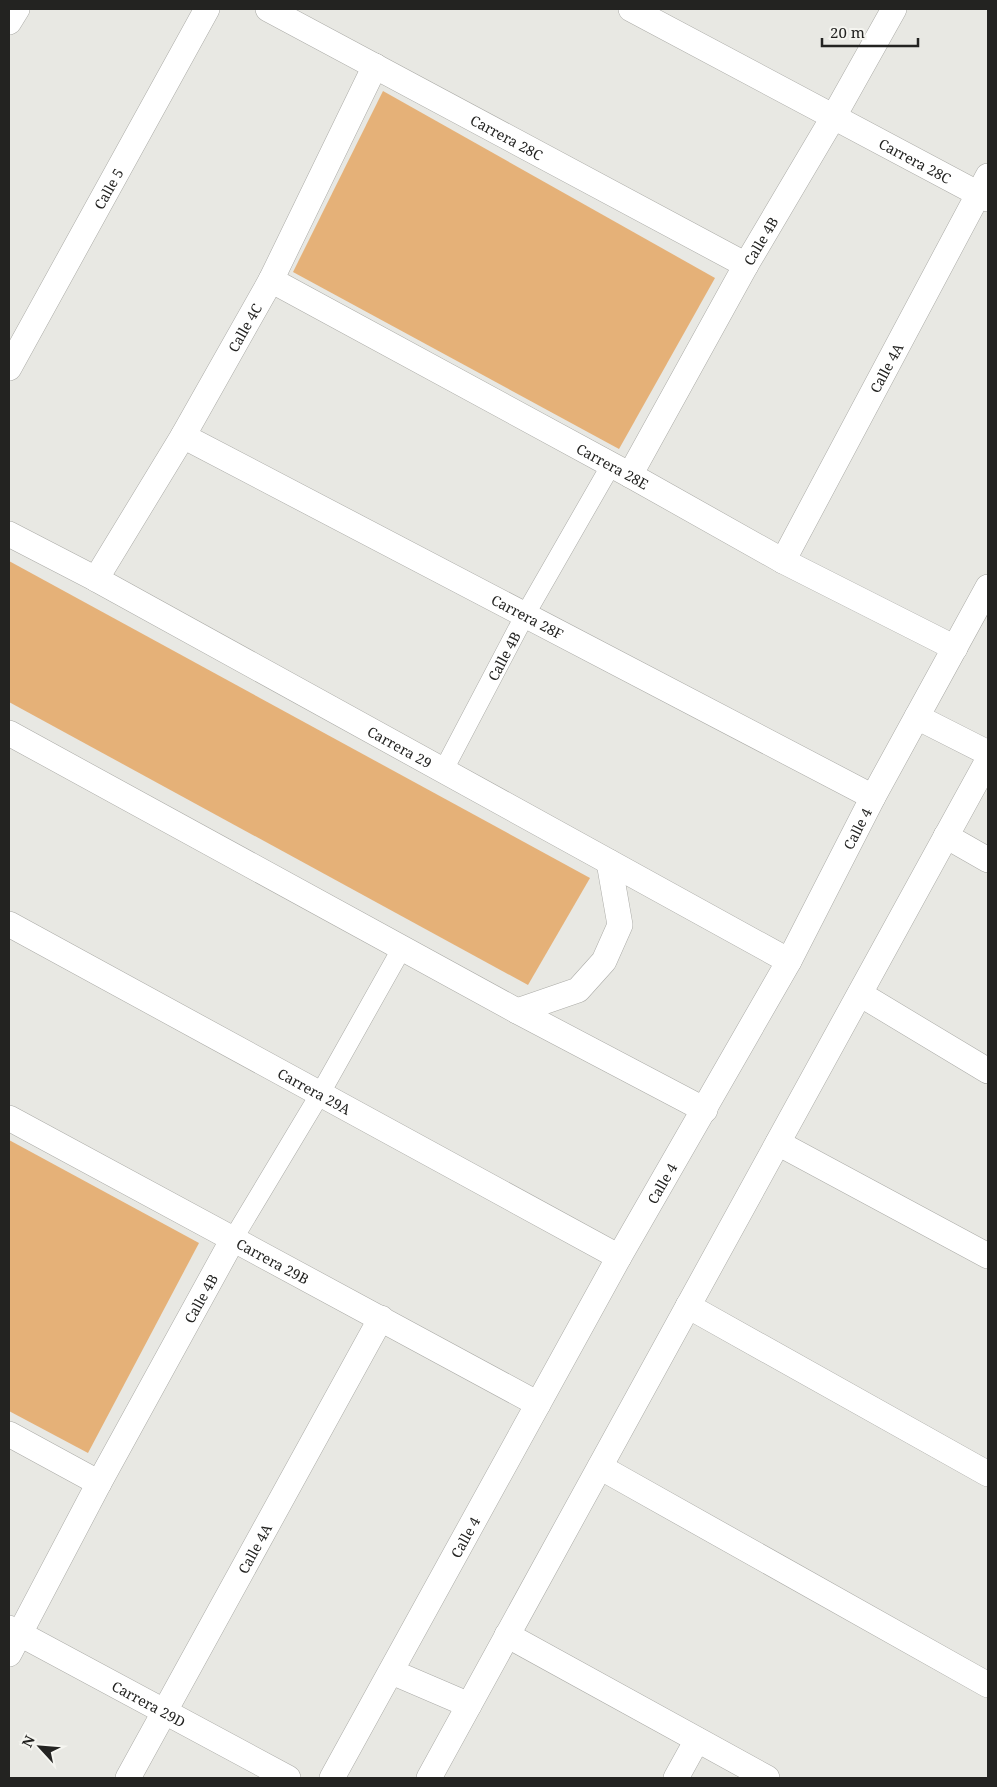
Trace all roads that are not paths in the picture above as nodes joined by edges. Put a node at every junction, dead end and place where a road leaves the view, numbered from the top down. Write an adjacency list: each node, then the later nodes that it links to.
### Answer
1 (17, 9): 6 (street)
2 (207, 9): 12 (street, Calle 5)
3 (268, 9): 7 (street, Carrera 28C)
4 (631, 9): 8 (street, Carrera 28C)
5 (894, 9): 8 (street, Calle 4B)
6 (9, 22)
7 (375, 66): 10 (street, Carrera 28C); 11 (street, Calle 4C)
8 (834, 116): 9 (street, Carrera 28C); 10 (street, Calle 4B)
9 (985, 189): 16 (street, Calle 4A)
10 (746, 265): 14 (street, Calle 4B)
11 (271, 280): 13 (street, Calle 4C); 14 (street, Carrera 28E)
12 (9, 368)
13 (183, 436): 17 (street, Calle 4C); 19 (street, Carrera 28F)
14 (620, 470): 16 (street, Carrera 28E); 19 (street, Calle 4B)
15 (9, 534): 17 (street, Carrera 29)
16 (783, 561): 20 (street, Carrera 28E)
17 (96, 579): 25 (street, Carrera 29)
18 (988, 587): 20 (street, Calle 4)
19 (525, 614): 25 (street, Calle 4B); 26 (street, Carrera 28F)
20 (955, 648): 21 (street, Calle 4)
21 (917, 717): 23 (street); 26 (street, Calle 4)
22 (9, 733): 31 (street)
23 (988, 753)
24 (988, 760): 27 (street)
25 (443, 770): 29 (street, Carrera 29)
26 (873, 797): 32 (street, Calle 4)
27 (946, 836): 28 (street); 33 (street)
28 (984, 851)
29 (609, 862): 32 (street, Carrera 29); 34 (street)
30 (9, 924): 36 (street, Carrera 29A)
31 (402, 948): 34 (street); 36 (street, Calle 4B)
32 (789, 961): 37 (street, Calle 4)
33 (860, 994): 35 (street); 39 (street)
34 (517, 1011): 37 (street)
35 (988, 1071)
36 (320, 1094): 40 (street, Calle 4B); 42 (street, Carrera 29A)
37 (705, 1110): 42 (street, Calle 4)
38 (9, 1118): 40 (street, Carrera 29B)
39 (778, 1144): 41 (street); 43 (street)
40 (233, 1239): 44 (street, Carrera 29B); 49 (street, Calle 4B)
41 (988, 1256)
42 (619, 1257): 45 (street, Calle 4)
43 (688, 1306): 47 (street); 48 (street)
44 (381, 1318): 45 (street, Carrera 29B); 55 (street, Calle 4A)
45 (538, 1404): 52 (street, Calle 4)
46 (9, 1434): 49 (street)
47 (600, 1467): 50 (street); 53 (street)
48 (988, 1474)
49 (99, 1483): 51 (street, Calle 4B)
50 (507, 1635): 54 (street); 56 (street)
51 (12, 1639): 55 (street, Carrera 29D)
52 (392, 1672): 54 (street); 59 (street, Calle 4)
53 (988, 1685)
54 (468, 1705): 60 (street)
55 (164, 1711): 57 (street, Calle 4A); 58 (street, Carrera 29D)
56 (697, 1740): 61 (street); 62 (street)
57 (128, 1778)
58 (288, 1778)
59 (332, 1778)
60 (429, 1778)
61 (676, 1778)
62 (767, 1778)

